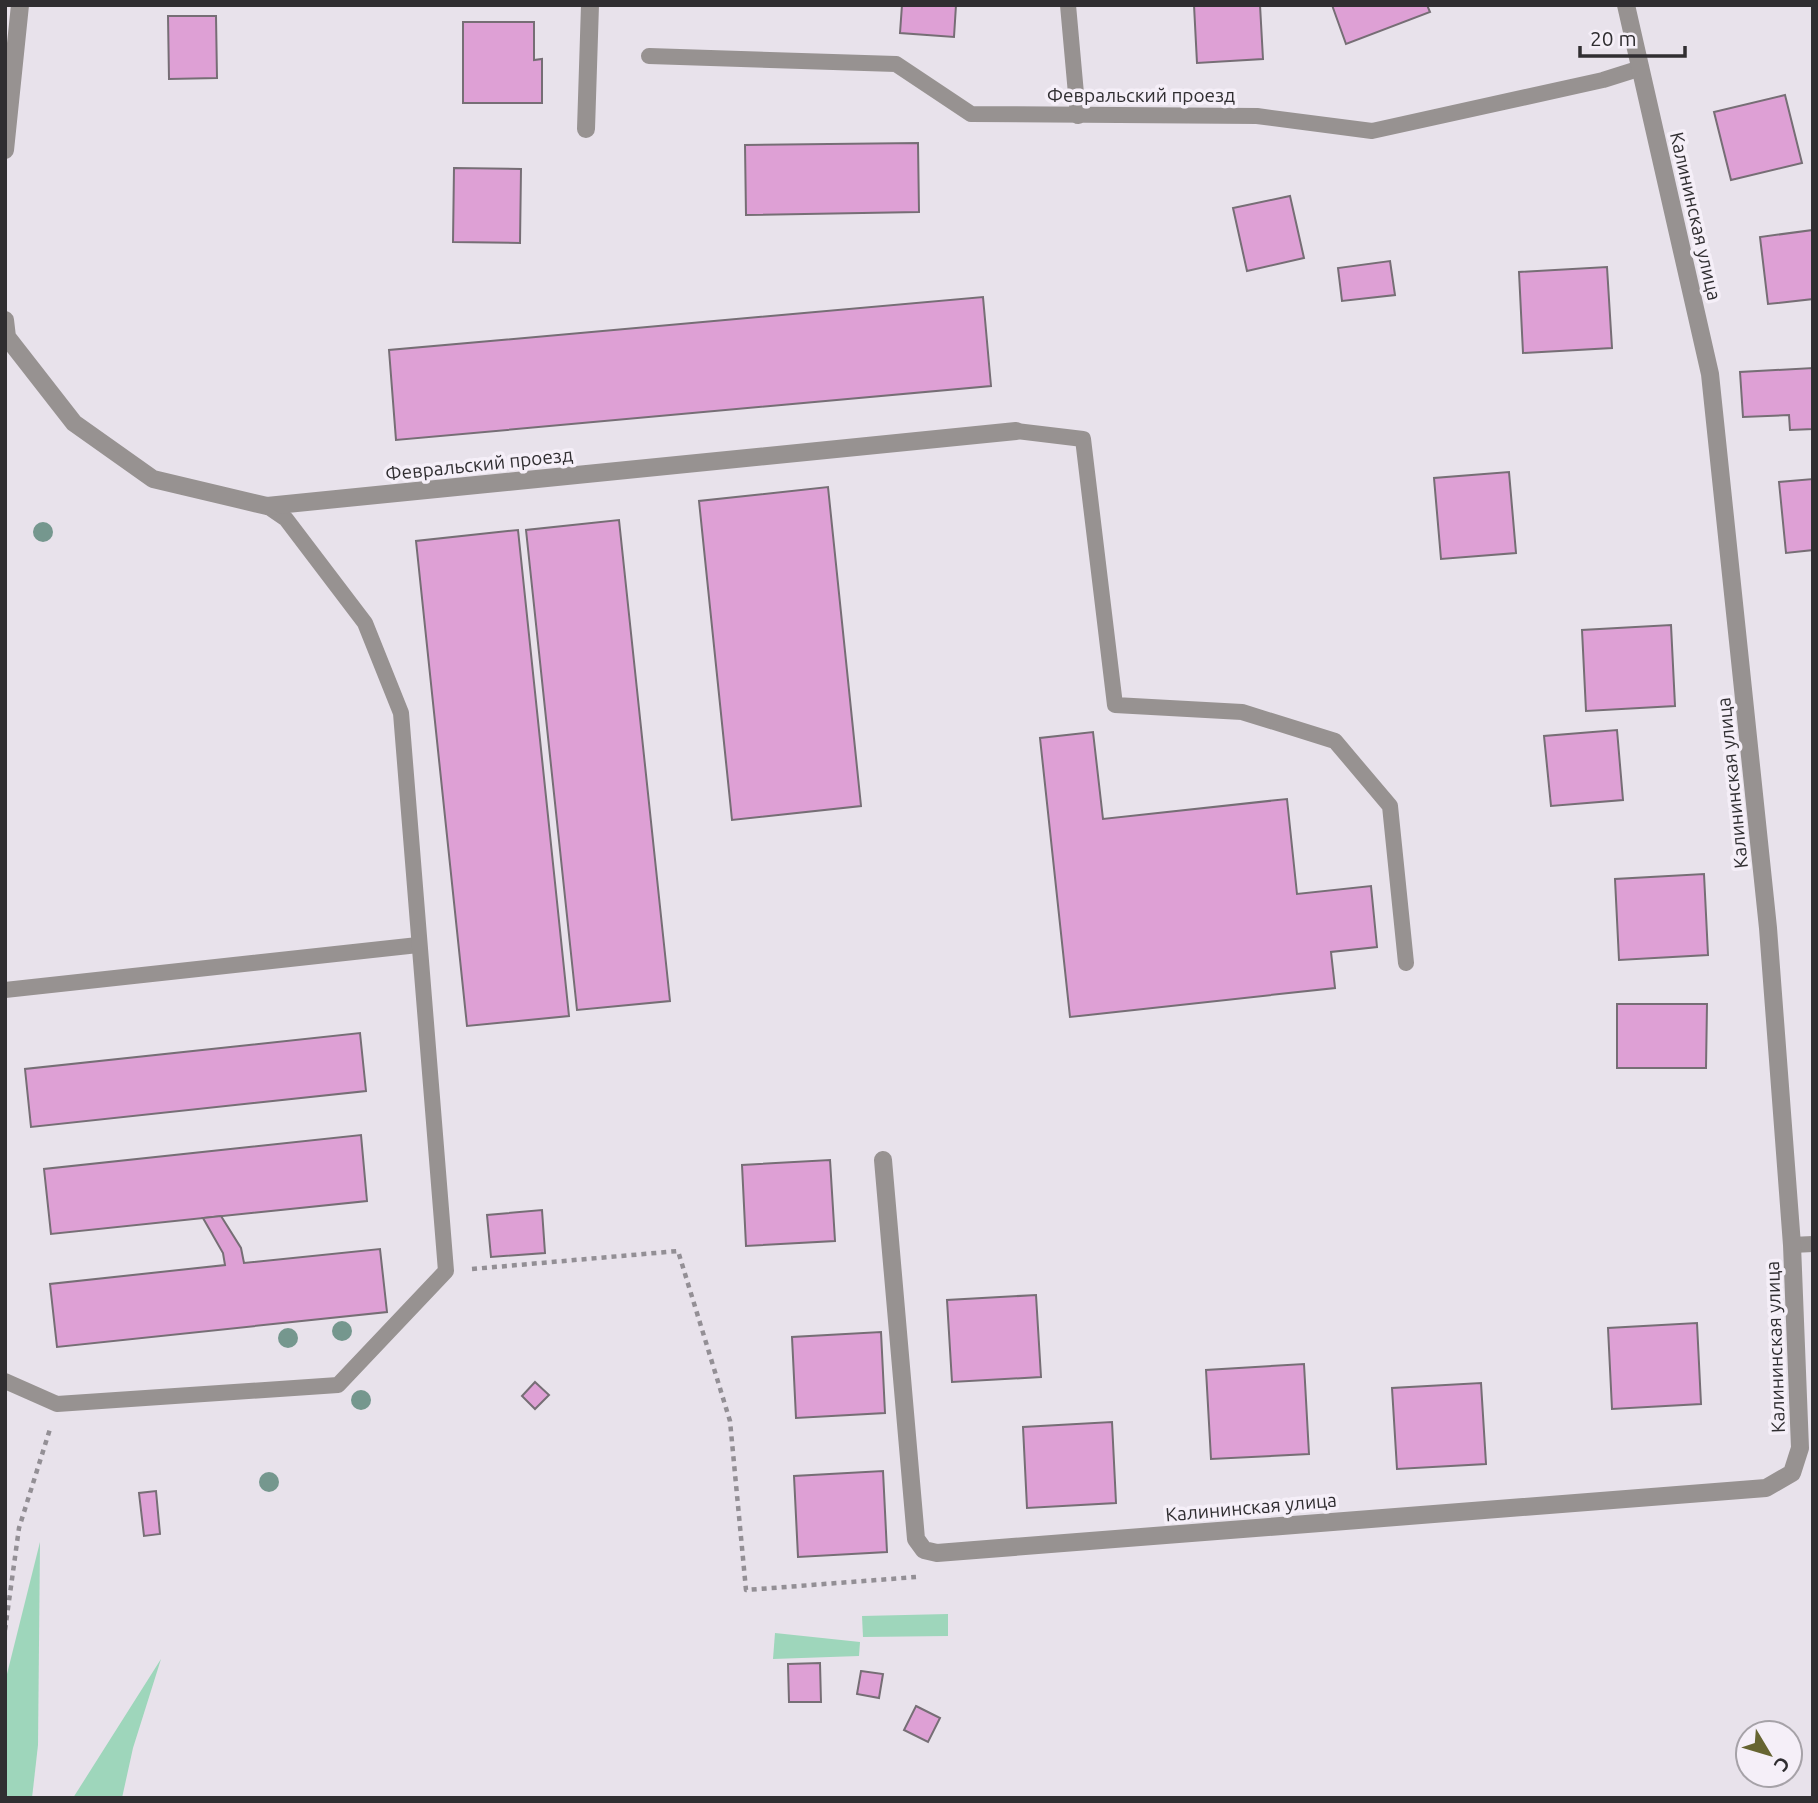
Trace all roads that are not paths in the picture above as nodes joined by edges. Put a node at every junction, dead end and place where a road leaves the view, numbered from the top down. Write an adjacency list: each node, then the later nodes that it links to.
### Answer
1 (20, 5): 9 (street)
2 (590, 5): 8 (street)
3 (1068, 5): 7 (lane)
4 (1626, 5): 6 (street, Калининская улица)
5 (649, 56): 7 (lane, Февральский проезд)
6 (1641, 68): 7 (lane, Февральский проезд); 18 (street, Калининская улица)
7 (1078, 116)
8 (586, 129)
9 (5, 150)
10 (6, 328): 12 (street, Февральский проезд)
11 (1016, 431): 12 (street, Февральский проезд); 14 (lane)
12 (267, 506): 13 (lane)
13 (418, 945): 15 (lane); 19 (lane)
14 (1406, 962)
15 (5, 990)
16 (883, 1160): 18 (street, Калининская улица)
17 (1813, 1244): 18 (lane)
18 (1792, 1245)
19 (5, 1381)

